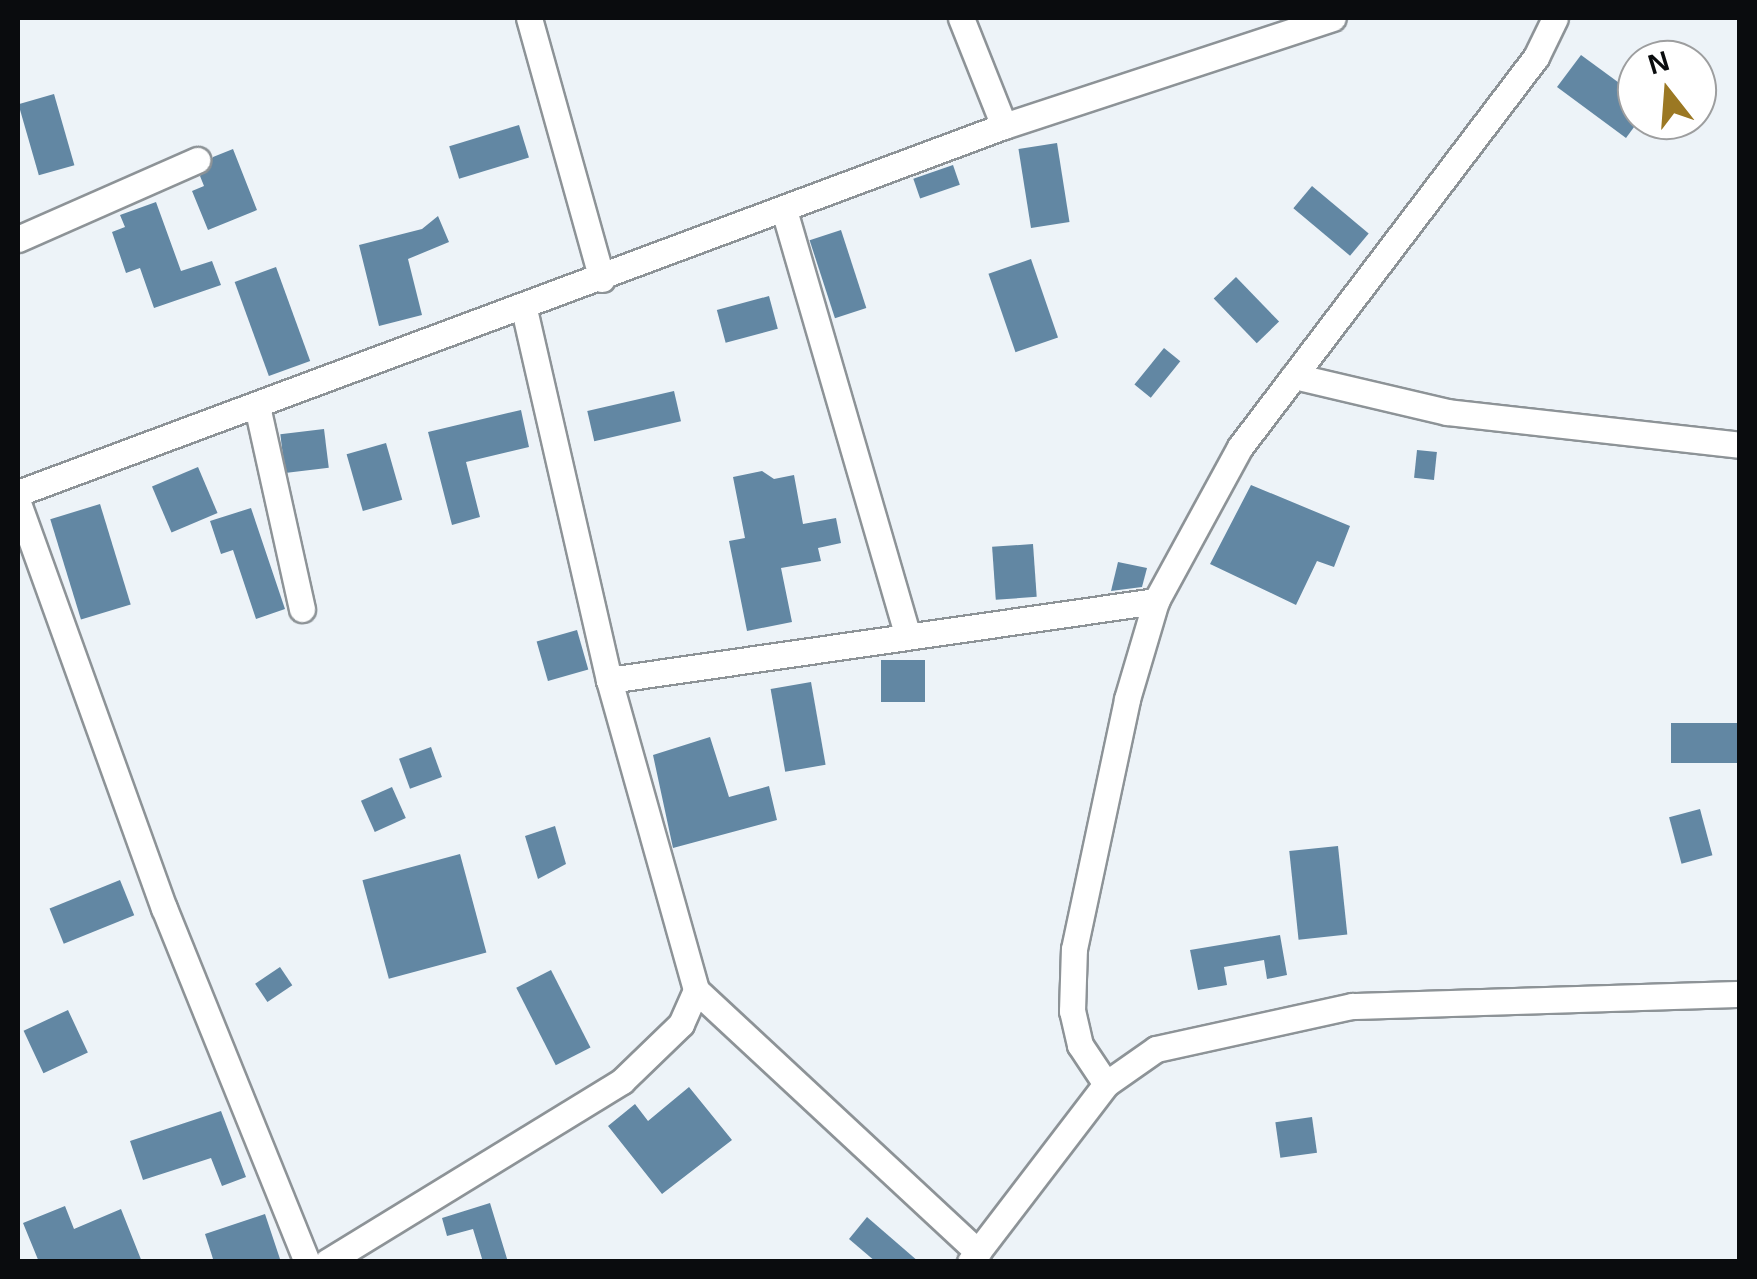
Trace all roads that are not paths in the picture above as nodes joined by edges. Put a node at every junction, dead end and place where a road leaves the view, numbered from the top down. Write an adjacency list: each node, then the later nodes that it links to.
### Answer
1 (529, 18): 9 (street)
2 (961, 18): 5 (street)
3 (1333, 18): 5 (street)
4 (1555, 18): 11 (street)
5 (1004, 126): 7 (street)
6 (196, 160): 8 (street)
7 (784, 210): 9 (street); 18 (street)
8 (18, 239)
9 (602, 280): 10 (street)
10 (524, 309): 12 (street); 19 (street)
11 (1294, 376): 13 (street); 16 (street)
12 (257, 406): 14 (street); 17 (street)
13 (1740, 445)
14 (18, 493)
15 (18, 503): 24 (street)
16 (1156, 602): 18 (street); 22 (street)
17 (302, 608)
18 (907, 634): 19 (street)
19 (609, 680): 20 (street)
20 (696, 990): 23 (street); 25 (street)
21 (1740, 994): 22 (street)
22 (1106, 1084): 23 (street)
23 (974, 1257)
24 (306, 1262)
25 (327, 1262)

